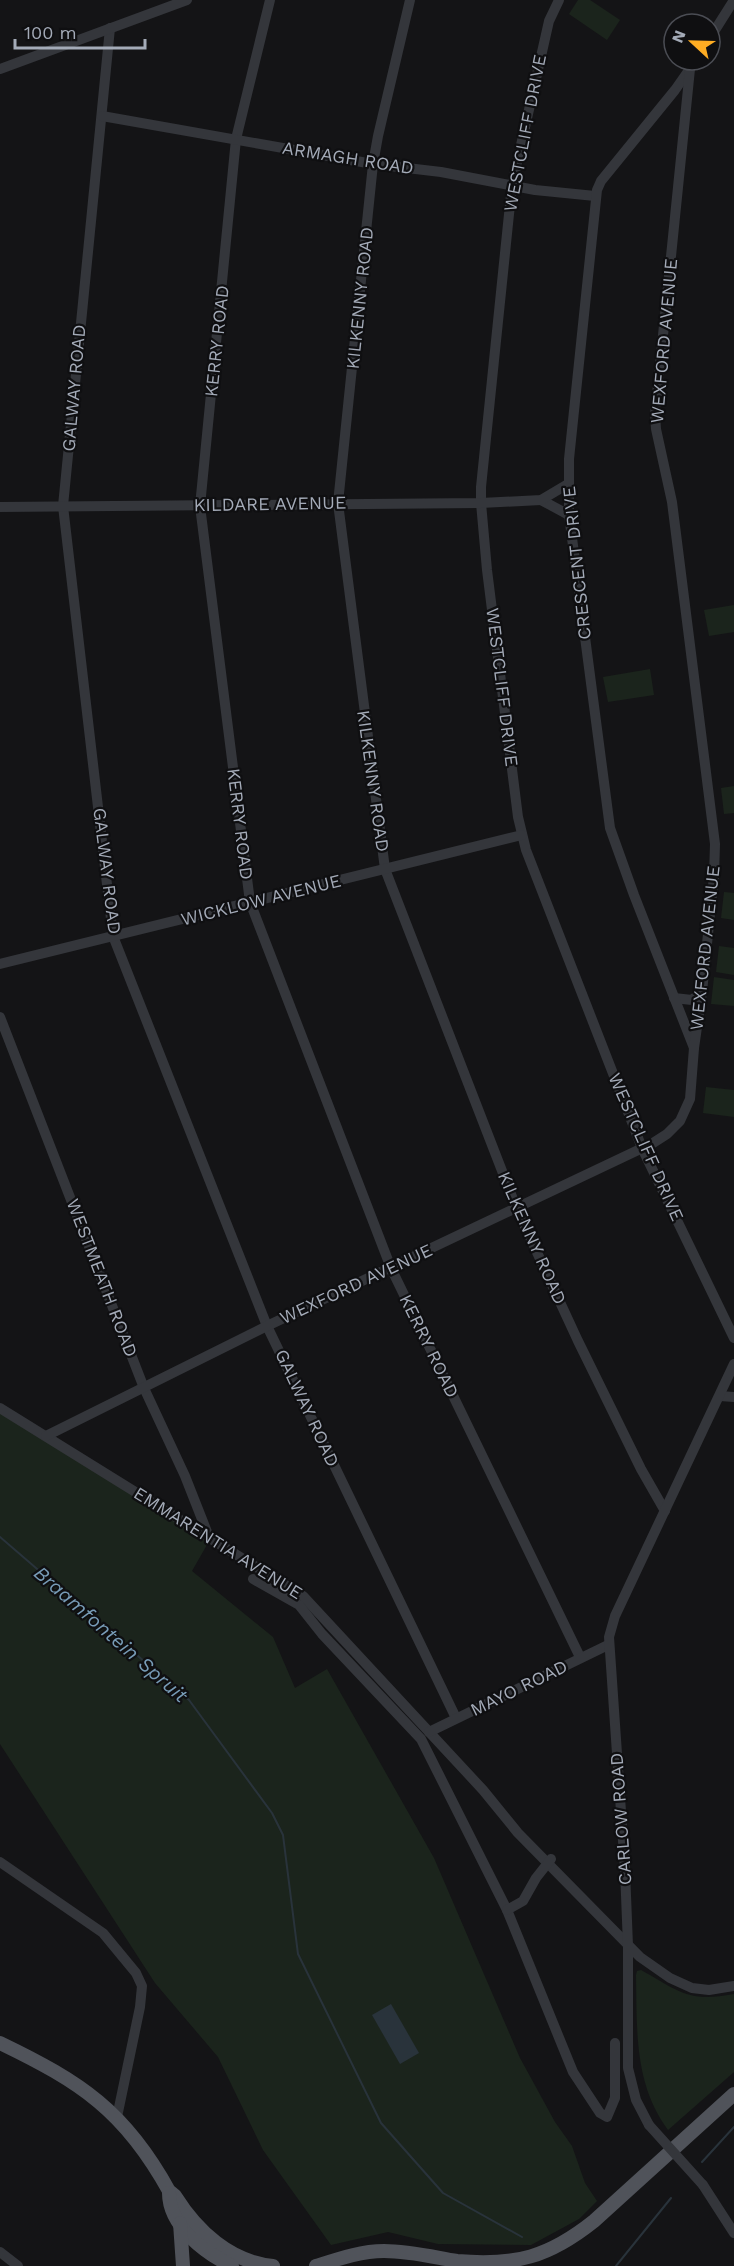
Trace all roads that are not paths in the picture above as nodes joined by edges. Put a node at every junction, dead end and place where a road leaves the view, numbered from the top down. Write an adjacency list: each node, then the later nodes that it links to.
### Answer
1 (187, 0): 7 (street)
2 (270, 0): 12 (street, KERRY ROAD)
3 (410, 0): 13 (street, KILKENNY ROAD)
4 (559, 0): 14 (street, WESTCLIFF DRIVE)
5 (734, 0): 6 (street)
6 (722, 19)
7 (110, 28): 8 (street); 11 (street, GALWAY ROAD)
8 (0, 69)
9 (687, 72): 15 (street, CRESCENT DRIVE)
10 (692, 72): 29 (street, WEXFORD AVENUE)
11 (102, 116): 12 (street, ARMAGH ROAD); 20 (street, GALWAY ROAD)
12 (236, 139): 13 (street, ARMAGH ROAD); 21 (street, KERRY ROAD)
13 (373, 164): 14 (street, ARMAGH ROAD); 18 (street, KILKENNY ROAD)
14 (512, 185): 15 (street, ARMAGH ROAD); 19 (street, WESTCLIFF DRIVE)
15 (595, 196): 16 (street, CRESCENT DRIVE)
16 (568, 484): 17 (street, KILDARE AVENUE); 23 (street, CRESCENT DRIVE)
17 (541, 500): 19 (street, KILDARE AVENUE); 23 (street)
18 (338, 503): 19 (street, KILDARE AVENUE); 21 (street, KILDARE AVENUE); 25 (street, KILKENNY ROAD)
19 (481, 503): 24 (street, WESTCLIFF DRIVE)
20 (63, 506): 21 (street, KILDARE AVENUE); 22 (street, KILDARE AVENUE); 27 (street, GALWAY ROAD)
21 (200, 506): 26 (street, KERRY ROAD)
22 (0, 507)
23 (569, 515): 30 (street, CRESCENT DRIVE)
24 (522, 835): 25 (street, WICKLOW AVENUE); 33 (street, WESTCLIFF DRIVE)
25 (385, 869): 26 (street, WICKLOW AVENUE); 34 (street, KILKENNY ROAD)
26 (250, 902): 27 (street, WICKLOW AVENUE); 35 (street, KERRY ROAD)
27 (113, 936): 28 (street, WICKLOW AVENUE); 36 (street, GALWAY ROAD)
28 (0, 964)
29 (702, 992): 30 (street); 32 (street, WEXFORD AVENUE)
30 (674, 998): 32 (street, CRESCENT DRIVE)
31 (0, 1017): 39 (street, WESTMEATH ROAD)
32 (694, 1048): 33 (street, WEXFORD AVENUE)
33 (642, 1148): 34 (street, WEXFORD AVENUE); 37 (street, WESTCLIFF DRIVE)
34 (516, 1207): 35 (street, WEXFORD AVENUE); 44 (street, KILKENNY ROAD)
35 (391, 1268): 36 (street, WEXFORD AVENUE); 48 (street, KERRY ROAD)
36 (267, 1326): 39 (street, WEXFORD AVENUE); 49 (street, GALWAY ROAD)
37 (734, 1338)
38 (734, 1364): 40 (street, CARLOW ROAD)
39 (144, 1388): 43 (street, WEXFORD AVENUE); 45 (street, WESTMEATH ROAD)
40 (720, 1396): 41 (street); 44 (street, CARLOW ROAD)
41 (734, 1397)
42 (1, 1406): 43 (street, EMMARENTIA AVENUE)
43 (46, 1436): 45 (street, EMMARENTIA AVENUE)
44 (664, 1511): 47 (street, CARLOW ROAD)
45 (209, 1537): 50 (street, EMMARENTIA AVENUE)
46 (253, 1579): 53 (street)
47 (608, 1645): 48 (street, MAYO ROAD); 54 (street, CARLOW ROAD)
48 (580, 1658): 49 (street, MAYO ROAD)
49 (456, 1718): 50 (street, MAYO ROAD)
50 (429, 1731): 51 (street, EMMARENTIA AVENUE)
51 (549, 1861): 53 (street); 54 (street, EMMARENTIA AVENUE)
52 (0, 1862): 59 (street)
53 (507, 1910): 57 (street)
54 (628, 1946): 55 (street, EMMARENTIA AVENUE); 62 (street, CARLOW ROAD, bridge)
55 (734, 1986)
56 (0, 2043): 59 (main road)
57 (615, 2043)
58 (734, 2094): 69 (main road)
59 (117, 2117): 60 (main road)
60 (169, 2191): 61 (main road); 64 (main road)
61 (180, 2222): 64 (main road); 66 (main road)
62 (734, 2233)
63 (0, 2252): 65 (street)
64 (219, 2258): 67 (main road); 68 (main road)
65 (18, 2266)
66 (183, 2266)
67 (232, 2266)
68 (273, 2266)
69 (316, 2266)

